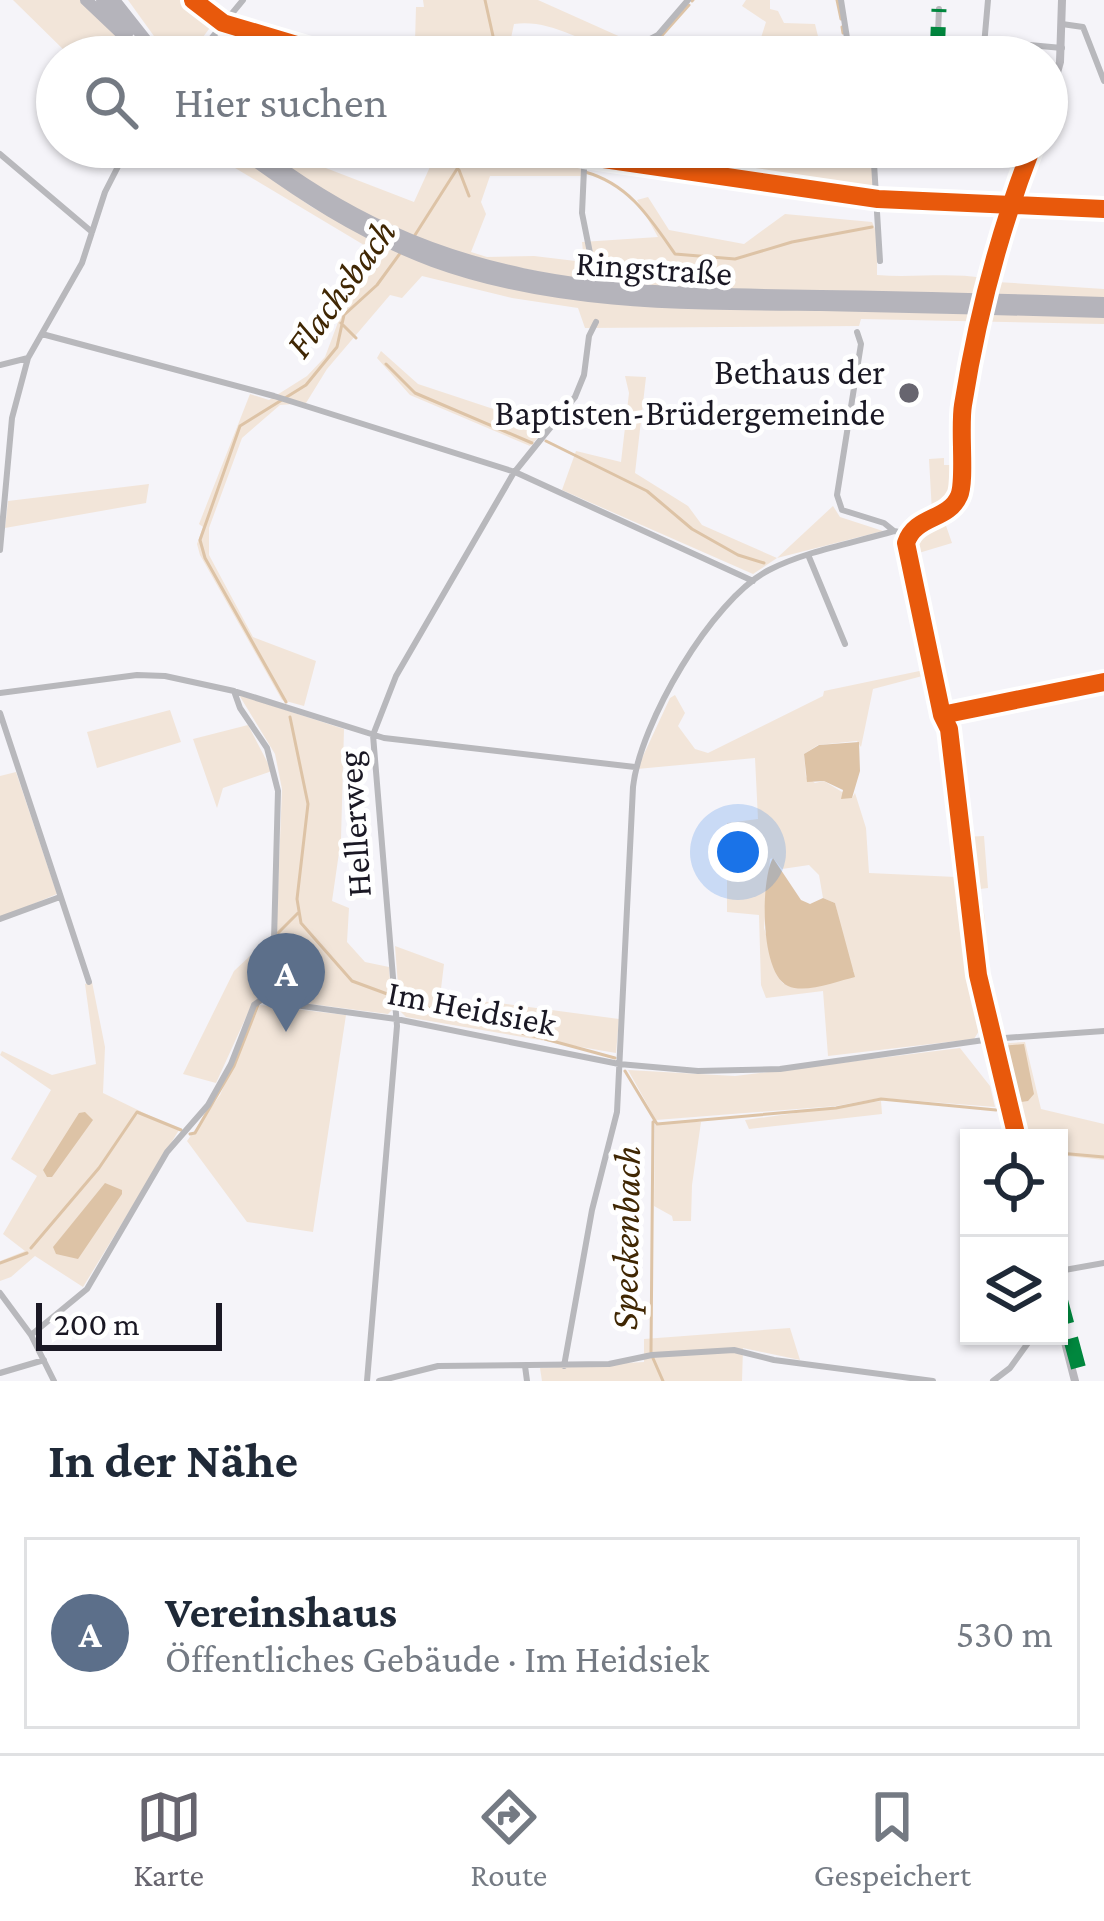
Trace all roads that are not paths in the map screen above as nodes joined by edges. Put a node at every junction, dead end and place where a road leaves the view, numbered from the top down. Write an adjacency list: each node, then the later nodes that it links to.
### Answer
1 (86, 0): 12 (highway)
2 (102, 0): 13 (highway)
3 (113, 0): 14 (highway)
4 (124, 0): 15 (highway)
5 (243, 0): 16 (street)
6 (688, 0): 17 (street)
7 (841, 0): 18 (street)
8 (988, 0): 20 (street)
9 (1062, 0): 11 (street)
10 (939, 9): 19 (street)
11 (1062, 24): 21 (street); 22 (street)
12 (125, 36)
13 (130, 36)
14 (142, 36)
15 (150, 36)
16 (213, 36)
17 (656, 36)
18 (847, 36)
19 (938, 36)
20 (985, 36)
21 (1062, 36)
22 (1104, 81)
23 (0, 154): 33 (street)
24 (117, 168): 33 (street)
25 (266, 168): 34 (highway, Ringstraße)
26 (283, 168): 34 (highway, Ringstraße)
27 (584, 168): 35 (street)
28 (876, 168): 30 (street)
29 (1024, 168): 31 (street)
30 (878, 199): 31 (street); 37 (street)
31 (1010, 207): 32 (street); 47 (street, bridge)
32 (1104, 208)
33 (92, 232): 42 (street)
34 (390, 238): 36 (highway, Ringstraße)
35 (590, 254)
36 (438, 257): 38 (highway, Ringstraße); 39 (highway, Ringstraße)
37 (880, 261)
38 (1104, 302)
39 (1104, 313)
40 (596, 322): 45 (street, Hellerweg)
41 (857, 332): 46 (street)
42 (42, 334): 43 (street); 45 (street)
43 (28, 358): 44 (street); 48 (street)
44 (0, 365)
45 (514, 472): 50 (street); 57 (street, Hellerweg)
46 (894, 532): 47 (street); 49 (street)
47 (909, 534): 56 (street)
48 (0, 550)
49 (808, 557): 50 (street); 51 (street)
50 (753, 581): 58 (street)
51 (845, 644)
52 (1104, 682): 56 (street)
53 (234, 691): 54 (street); 57 (street); 62 (street)
54 (0, 693)
55 (0, 713): 59 (street)
56 (942, 715): 65 (street)
57 (373, 734): 58 (street); 63 (street, Hellerweg)
58 (635, 767): 66 (street)
59 (61, 897): 60 (street); 61 (street)
60 (0, 919)
61 (89, 982)
62 (266, 996): 63 (street, Im Heidsiek); 71 (street)
63 (397, 1019): 66 (street, Im Heidsiek); 79 (street, Hellerweg)
64 (1104, 1031): 65 (street, Im Heidsiek)
65 (985, 1040): 66 (street, Im Heidsiek); 67 (street)
66 (620, 1064): 76 (street)
67 (1009, 1129)
68 (1104, 1263): 69 (street)
69 (1068, 1269)
70 (0, 1293): 71 (street)
71 (31, 1335): 74 (street)
72 (1027, 1345): 83 (street)
73 (1066, 1345): 84 (street)
74 (44, 1360): 77 (street); 78 (street)
75 (525, 1366): 76 (street); 80 (street); 81 (street)
76 (563, 1366): 82 (street)
77 (0, 1373)
78 (53, 1381)
79 (367, 1381)
80 (379, 1381)
81 (527, 1381)
82 (933, 1381)
83 (993, 1381)
84 (1076, 1381)

